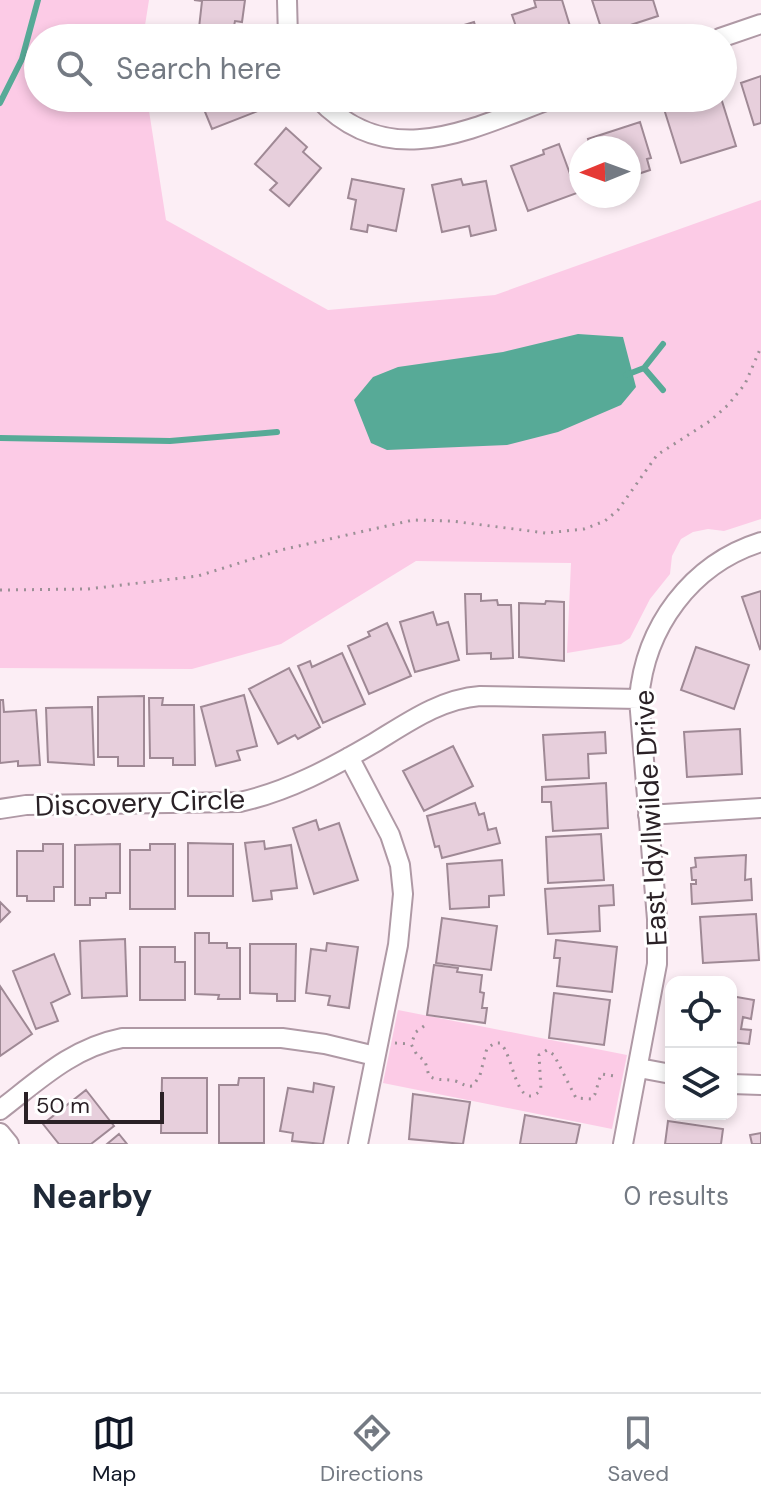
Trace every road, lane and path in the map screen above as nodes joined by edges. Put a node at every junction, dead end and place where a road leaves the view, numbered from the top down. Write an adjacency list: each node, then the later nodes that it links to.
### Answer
1 (287, 0): 2 (street)
2 (288, 24)
3 (761, 24): 4 (street)
4 (737, 32)
5 (333, 112): 6 (street)
6 (515, 112)
7 (761, 347): 9 (path)
8 (761, 542): 10 (street, East Idyllwilde Drive)
9 (0, 590)
10 (639, 699): 11 (street, Discovery Circle); 14 (street, East Idyllwilde Drive)
11 (349, 757): 13 (street, Discovery Circle); 18 (street)
12 (761, 808): 14 (street)
13 (0, 809)
14 (648, 815): 19 (street, East Idyllwilde Drive)
15 (424, 1026): 17 (path)
16 (391, 1043): 17 (path)
17 (411, 1044): 21 (path)
18 (375, 1056): 24 (street); 27 (street)
19 (639, 1068): 20 (street); 28 (street, East Idyllwilde Drive)
20 (665, 1073)
21 (615, 1076)
22 (737, 1084): 23 (street)
23 (761, 1085)
24 (0, 1110)
25 (0, 1133): 26 (street)
26 (9, 1144)
27 (358, 1144)
28 (623, 1144)

